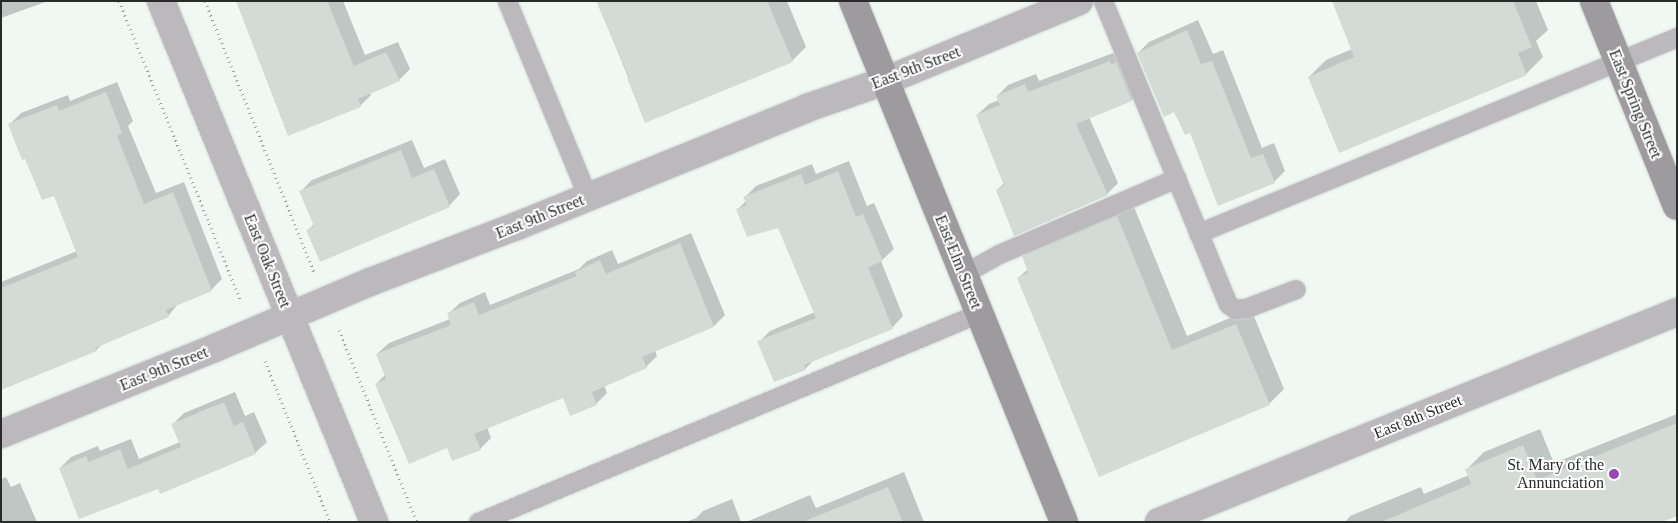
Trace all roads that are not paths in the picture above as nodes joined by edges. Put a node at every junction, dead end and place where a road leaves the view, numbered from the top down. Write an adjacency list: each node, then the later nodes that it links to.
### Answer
1 (161, 1): 18 (street, East Oak Street)
2 (507, 1): 11 (lane)
3 (853, 1): 9 (main road, East Elm Street)
4 (1079, 1): 9 (street, East 9th Street)
5 (1103, 1): 10 (lane)
6 (1594, 1): 8 (main road, East Spring Street)
7 (1677, 37): 8 (lane)
8 (1618, 61): 12 (main road, East Spring Street); 13 (lane)
9 (885, 81): 11 (street, East 9th Street); 14 (main road, East Elm Street)
10 (1176, 178): 13 (lane); 14 (lane)
11 (588, 198): 18 (street, East 9th Street)
12 (1677, 206)
13 (1198, 233): 15 (lane)
14 (962, 274): 17 (main road, East Elm Street)
15 (1296, 289)
16 (1677, 312): 23 (street, East 8th Street)
17 (979, 314): 21 (lane); 22 (main road, East Elm Street)
18 (290, 317): 19 (street, East 9th Street); 20 (street, East Oak Street)
19 (1, 434)
20 (374, 522)
21 (478, 522)
22 (1064, 522)
23 (1159, 522)

